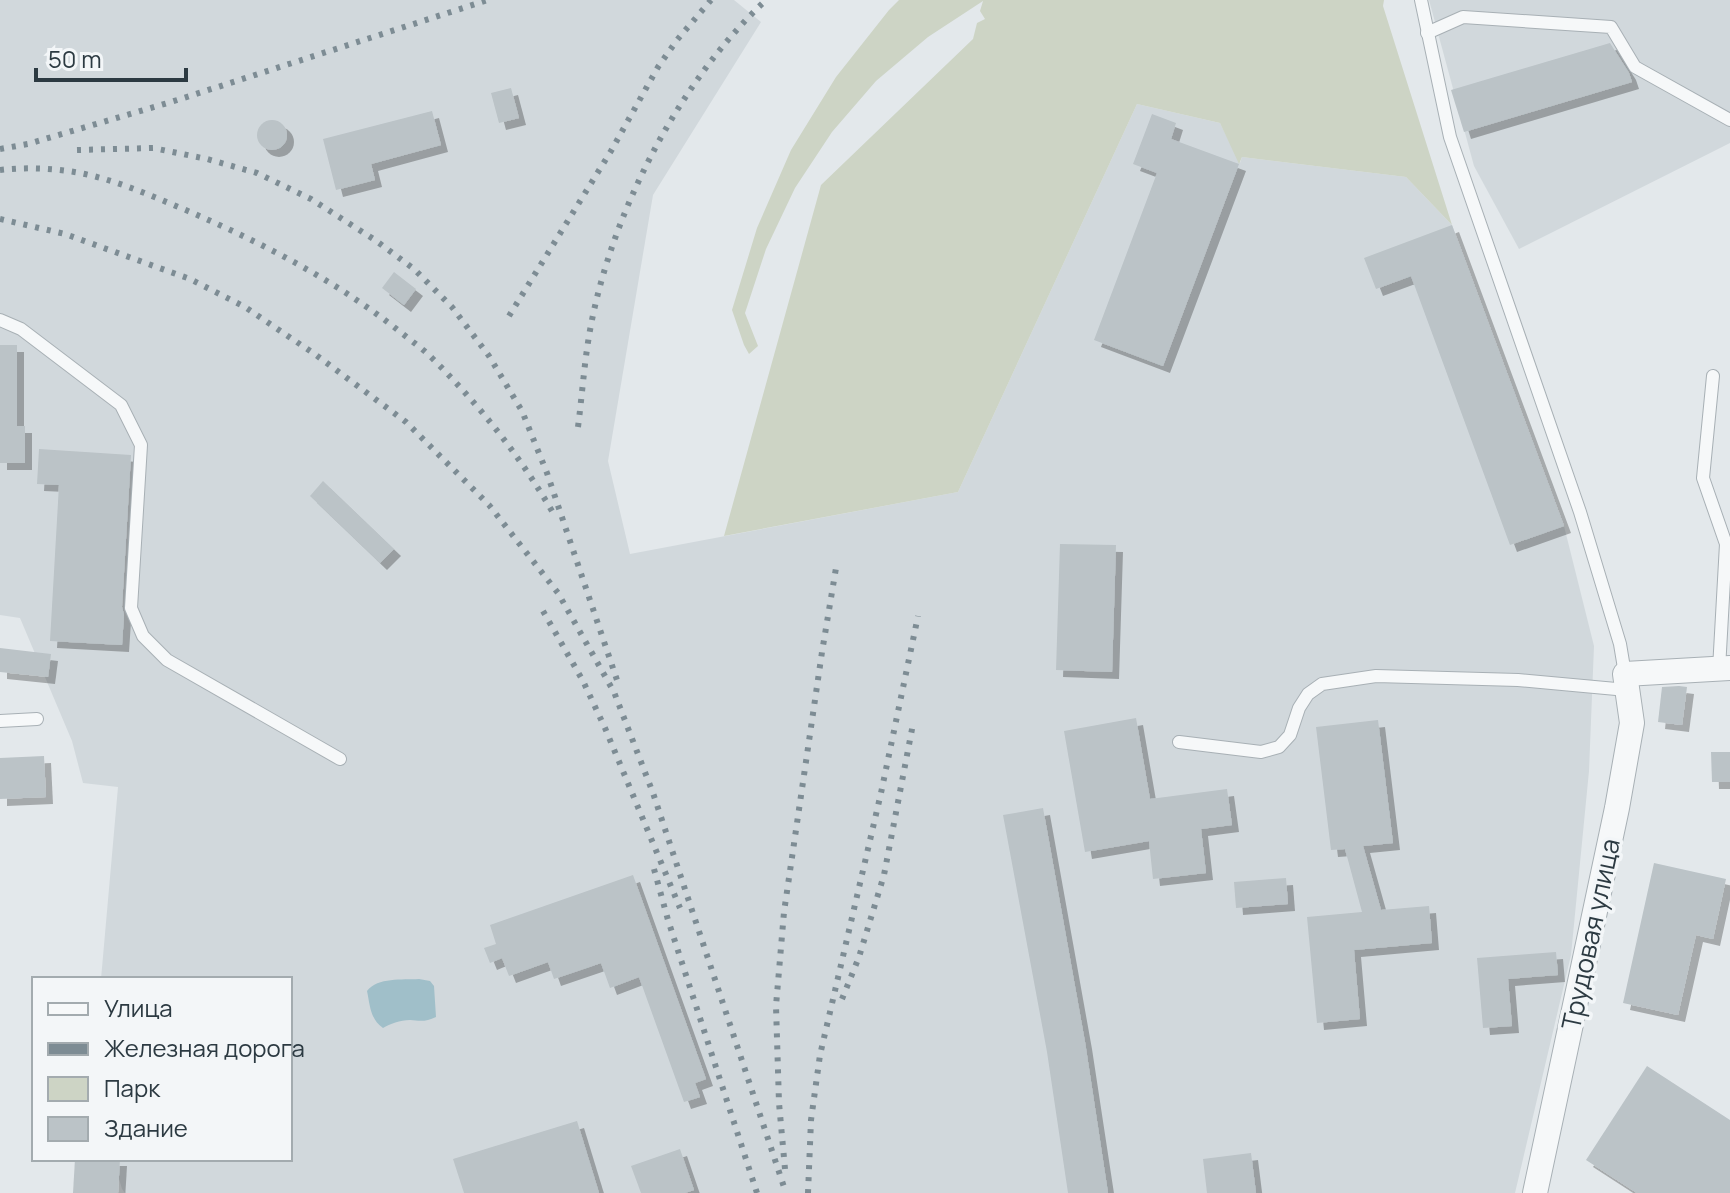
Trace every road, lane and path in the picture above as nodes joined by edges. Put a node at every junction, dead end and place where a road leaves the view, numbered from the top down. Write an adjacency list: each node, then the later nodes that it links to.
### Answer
1 (1421, 0): 2 (lane)
2 (1427, 33): 3 (lane); 7 (lane)
3 (1730, 120)
4 (0, 320): 11 (lane)
5 (1713, 376): 6 (lane)
6 (1724, 669): 7 (street)
7 (1626, 682): 10 (lane); 12 (street, Трудовая улица)
8 (37, 719): 9 (lane)
9 (0, 721)
10 (1179, 742)
11 (340, 759)
12 (1535, 1193)

